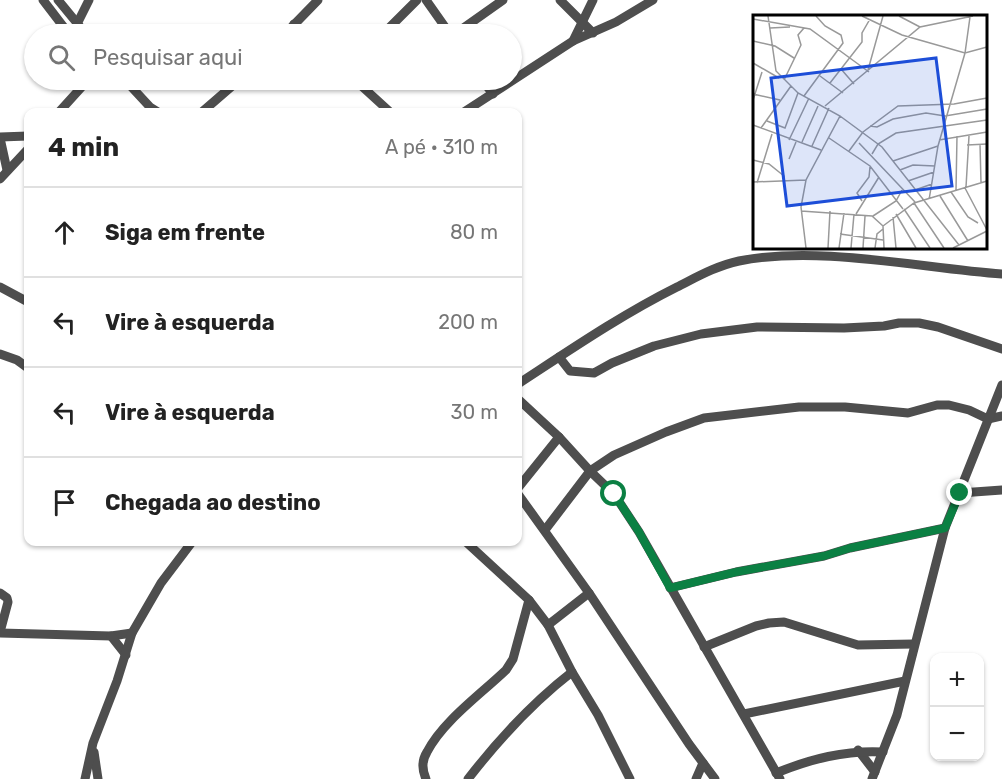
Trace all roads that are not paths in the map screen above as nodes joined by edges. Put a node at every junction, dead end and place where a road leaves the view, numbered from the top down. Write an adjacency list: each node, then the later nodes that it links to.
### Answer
1 (43, 0): 12 (street)
2 (58, 0): 13 (street)
3 (89, 0): 13 (street)
4 (318, 0): 14 (street)
5 (417, 0): 15 (street)
6 (426, 0): 16 (street)
7 (503, 0): 17 (street)
8 (560, 0): 11 (street)
9 (593, 0): 11 (street)
10 (653, 0): 18 (street)
11 (582, 23): 18 (street); 19 (street)
12 (61, 24)
13 (77, 24)
14 (294, 24)
15 (393, 24)
16 (443, 24)
17 (469, 24)
18 (593, 33): 19 (street)
19 (573, 41): 20 (street)
20 (522, 75)
21 (79, 90): 28 (street)
22 (135, 90): 29 (street)
23 (227, 90): 30 (street)
24 (366, 90): 31 (street)
25 (490, 90): 27 (street)
26 (499, 90): 27 (street)
27 (493, 94): 32 (street)
28 (63, 108)
29 (152, 108)
30 (207, 108)
31 (386, 108)
32 (470, 108)
33 (24, 136): 34 (street)
34 (0, 138): 36 (street)
35 (24, 153): 36 (street)
36 (7, 170): 37 (street)
37 (0, 179)
38 (1002, 274): 43 (street)
39 (0, 287): 40 (street)
40 (24, 300)
41 (1002, 349): 43 (street)
42 (0, 354): 44 (street)
43 (559, 357): 45 (street)
44 (24, 365)
45 (522, 381)
46 (1002, 385): 47 (street)
47 (999, 402): 50 (street)
48 (522, 403): 51 (street)
49 (1002, 416): 50 (street)
50 (988, 419): 52 (street); 55 (street)
51 (559, 437): 52 (street); 53 (street)
52 (590, 471): 58 (street); 61 (street)
53 (522, 483)
54 (1002, 490): 55 (street)
55 (960, 493): 57 (street)
56 (522, 499): 58 (street)
57 (945, 528): 61 (street); 69 (street)
58 (545, 530): 63 (street)
59 (189, 546): 67 (street)
60 (470, 546): 64 (street)
61 (670, 588): 70 (street)
62 (0, 593): 66 (street)
63 (589, 593): 65 (street); 78 (street)
64 (529, 600): 65 (street); 83 (street)
65 (548, 625): 72 (street)
66 (0, 633): 68 (street)
67 (132, 633): 68 (street); 71 (street)
68 (111, 636): 71 (street)
69 (914, 644): 70 (street); 73 (street)
70 (704, 647): 74 (street)
71 (126, 655): 75 (street)
72 (572, 672): 84 (street); 85 (street)
73 (905, 681): 74 (street); 77 (street)
74 (744, 714): 79 (street)
75 (93, 744): 81 (street); 82 (street)
76 (858, 750): 77 (street); 79 (street); 80 (street)
77 (883, 752): 80 (street)
78 (703, 763): 86 (street); 87 (street)
79 (778, 776)
80 (874, 776)
81 (85, 779)
82 (98, 779)
83 (426, 779)
84 (468, 779)
85 (630, 779)
86 (696, 779)
87 (715, 779)

